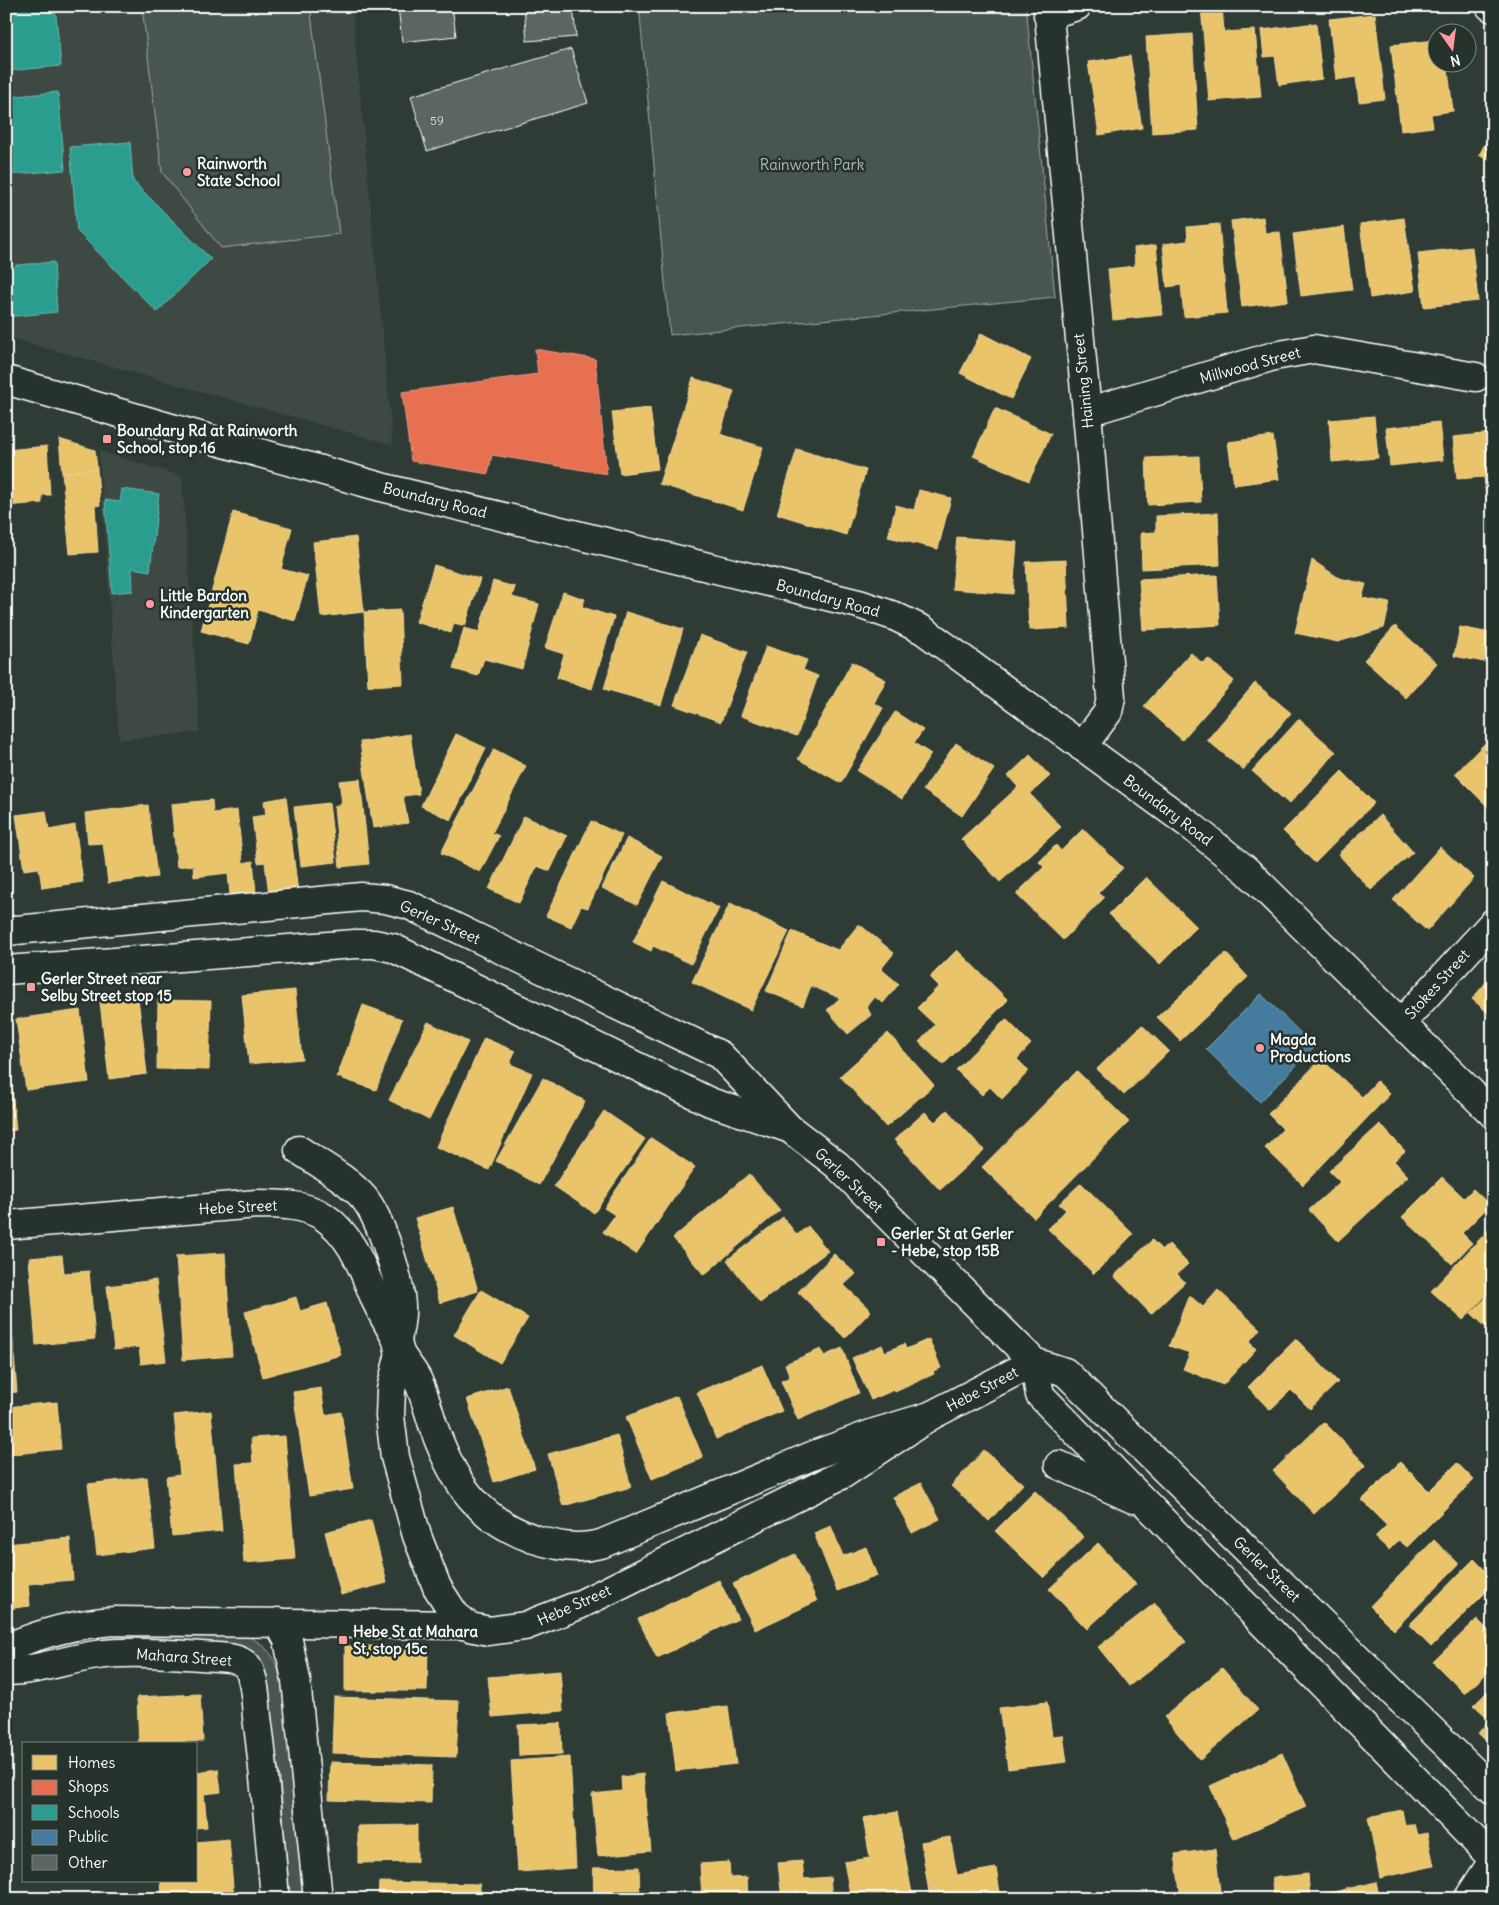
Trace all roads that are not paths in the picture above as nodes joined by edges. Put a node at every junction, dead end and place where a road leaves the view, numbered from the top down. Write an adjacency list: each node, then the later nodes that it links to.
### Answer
1 (1077, 6): 2 (street)
2 (1048, 11): 5 (street, Haining Street)
3 (1476, 377): 5 (street, Millwood Street)
4 (6, 380): 6 (street, Boundary Road)
5 (1087, 412): 6 (street, Haining Street)
6 (1082, 747): 10 (street, Boundary Road)
7 (1493, 923): 10 (street, Stokes Street)
8 (6, 931): 12 (street, Gerler Street)
9 (6, 970): 12 (street, Gerler Street)
10 (1401, 1023): 11 (street, Boundary Road)
11 (1493, 1114)
12 (789, 1128): 16 (street, Gerler Street)
13 (299, 1150): 15 (street)
14 (6, 1225): 15 (street, Hebe Street)
15 (398, 1347): 17 (street, Hebe Street); 21 (street)
16 (1034, 1362): 17 (street, Hebe Street); 19 (street); 24 (street, Gerler Street)
17 (930, 1416): 21 (street, Hebe Street)
18 (1059, 1464): 19 (street)
19 (1148, 1506): 25 (street)
20 (278, 1622): 21 (street); 22 (street); 27 (street)
21 (465, 1625)
22 (6, 1648)
23 (6, 1672): 26 (street, Mahara Street)
24 (1493, 1790)
25 (1493, 1860): 28 (street)
26 (275, 1899)
27 (318, 1899)
28 (1468, 1899)

